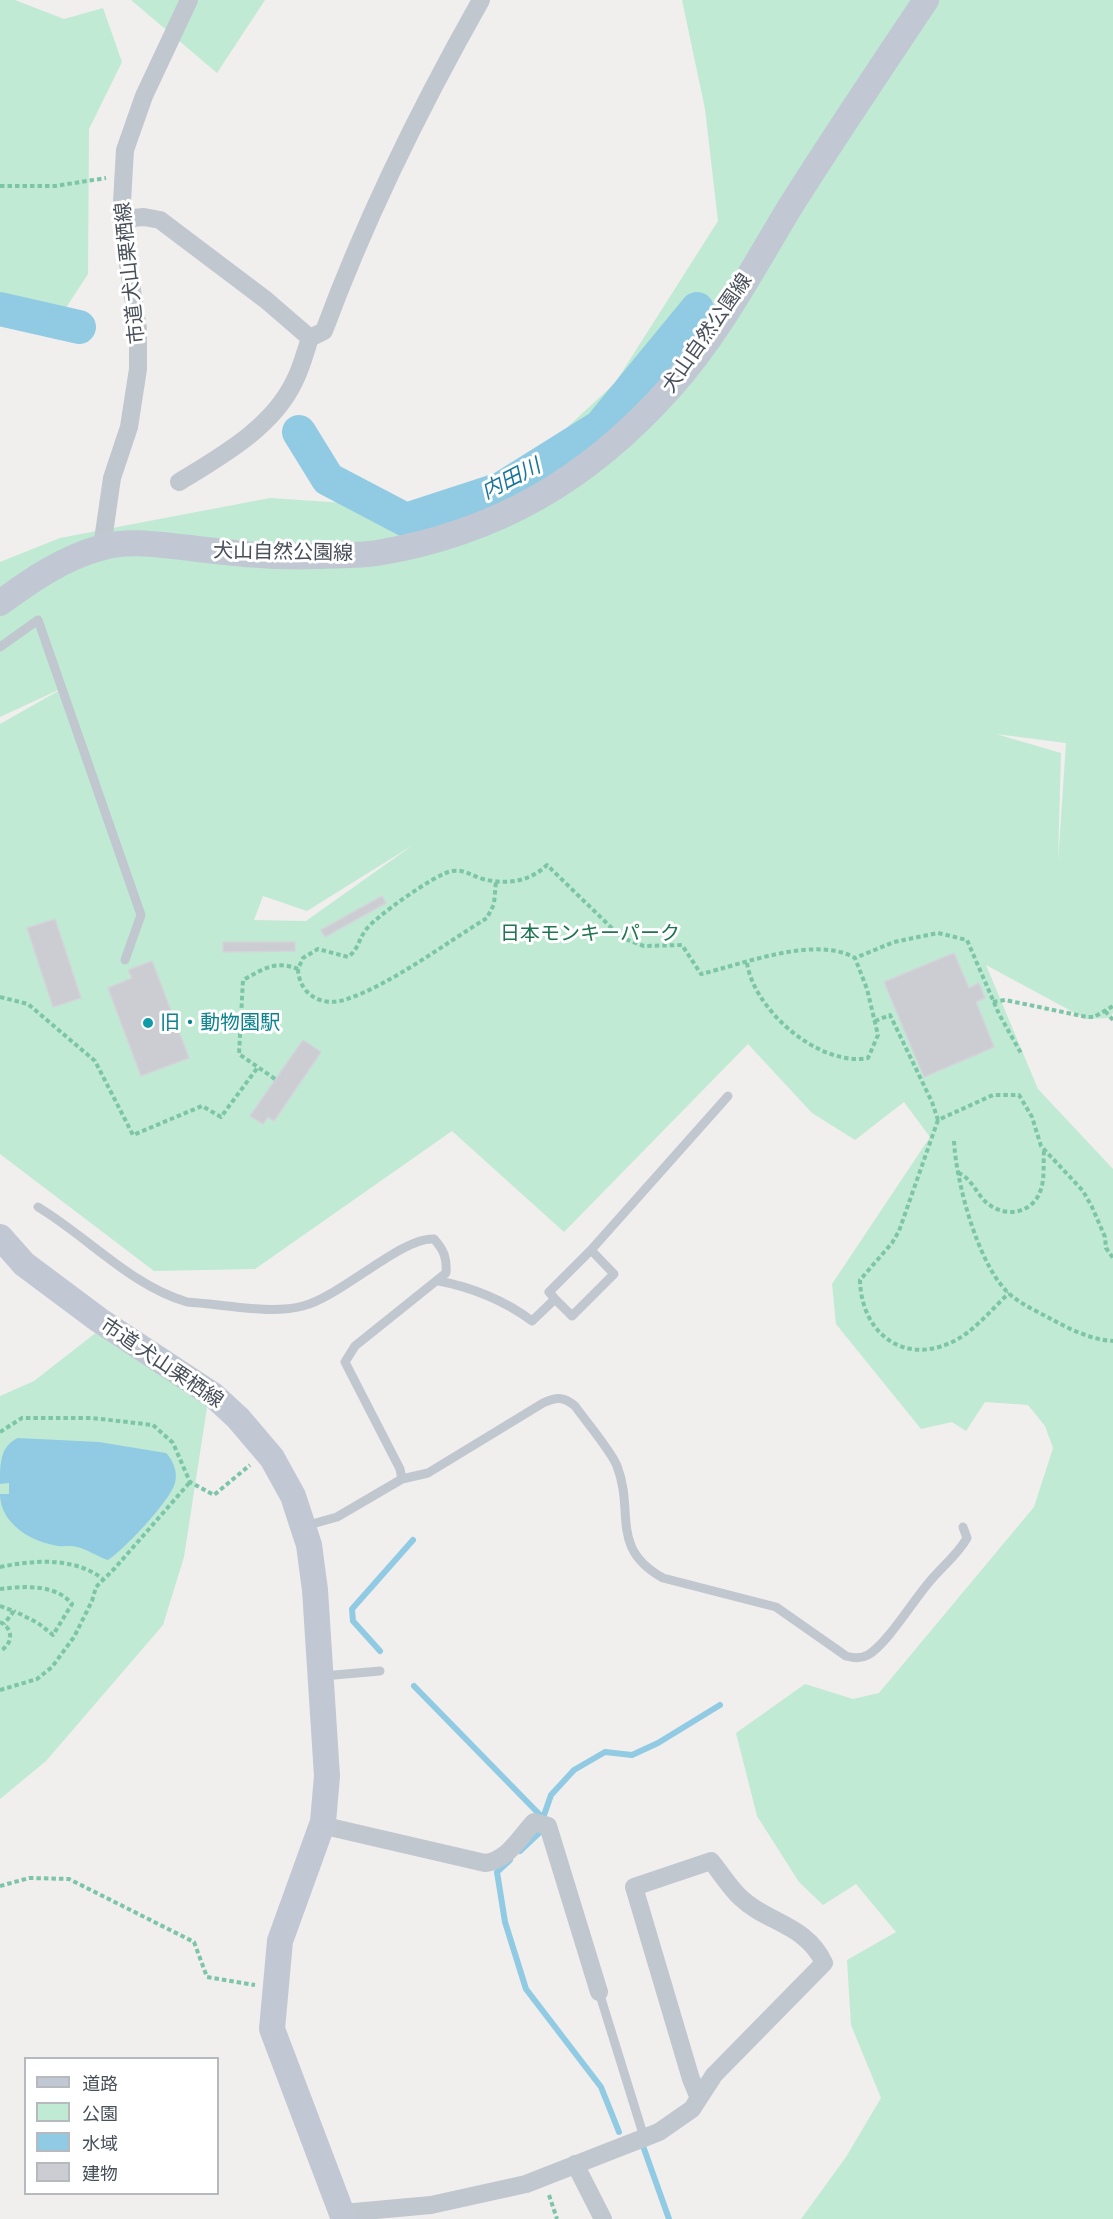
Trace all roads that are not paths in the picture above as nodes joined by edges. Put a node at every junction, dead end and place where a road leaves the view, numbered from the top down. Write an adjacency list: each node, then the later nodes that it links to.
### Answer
1 (189, 0): 4 (street, 市道 犬山栗栖線)
2 (481, 0): 5 (street)
3 (926, 0): 7 (street, 犬山自然公園線)
4 (120, 219): 5 (street); 7 (street, 市道 犬山栗栖線)
5 (310, 338): 6 (street)
6 (179, 482)
7 (102, 547): 8 (street)
8 (0, 603)
9 (0, 647): 10 (lane)
10 (125, 960)
11 (728, 1096): 14 (lane)
12 (38, 1207): 15 (lane)
13 (0, 1237): 19 (street, 市道 犬山栗栖線)
14 (591, 1250): 16 (lane); 16 (lane)
15 (439, 1281): 16 (lane); 17 (lane)
16 (555, 1299)
17 (402, 1479): 18 (lane); 19 (lane)
18 (963, 1527)
19 (306, 1536): 21 (street, 市道 犬山栗栖線)
20 (380, 1671): 21 (lane)
21 (320, 1677): 22 (street, 市道 犬山栗栖線)
22 (321, 1825): 23 (street); 27 (street, 市道 犬山栗栖線)
23 (599, 1992): 25 (lane)
24 (699, 2098): 24 (street); 25 (street)
25 (644, 2138): 26 (street)
26 (575, 2164): 27 (street); 28 (street)
27 (344, 2216)
28 (603, 2219)

